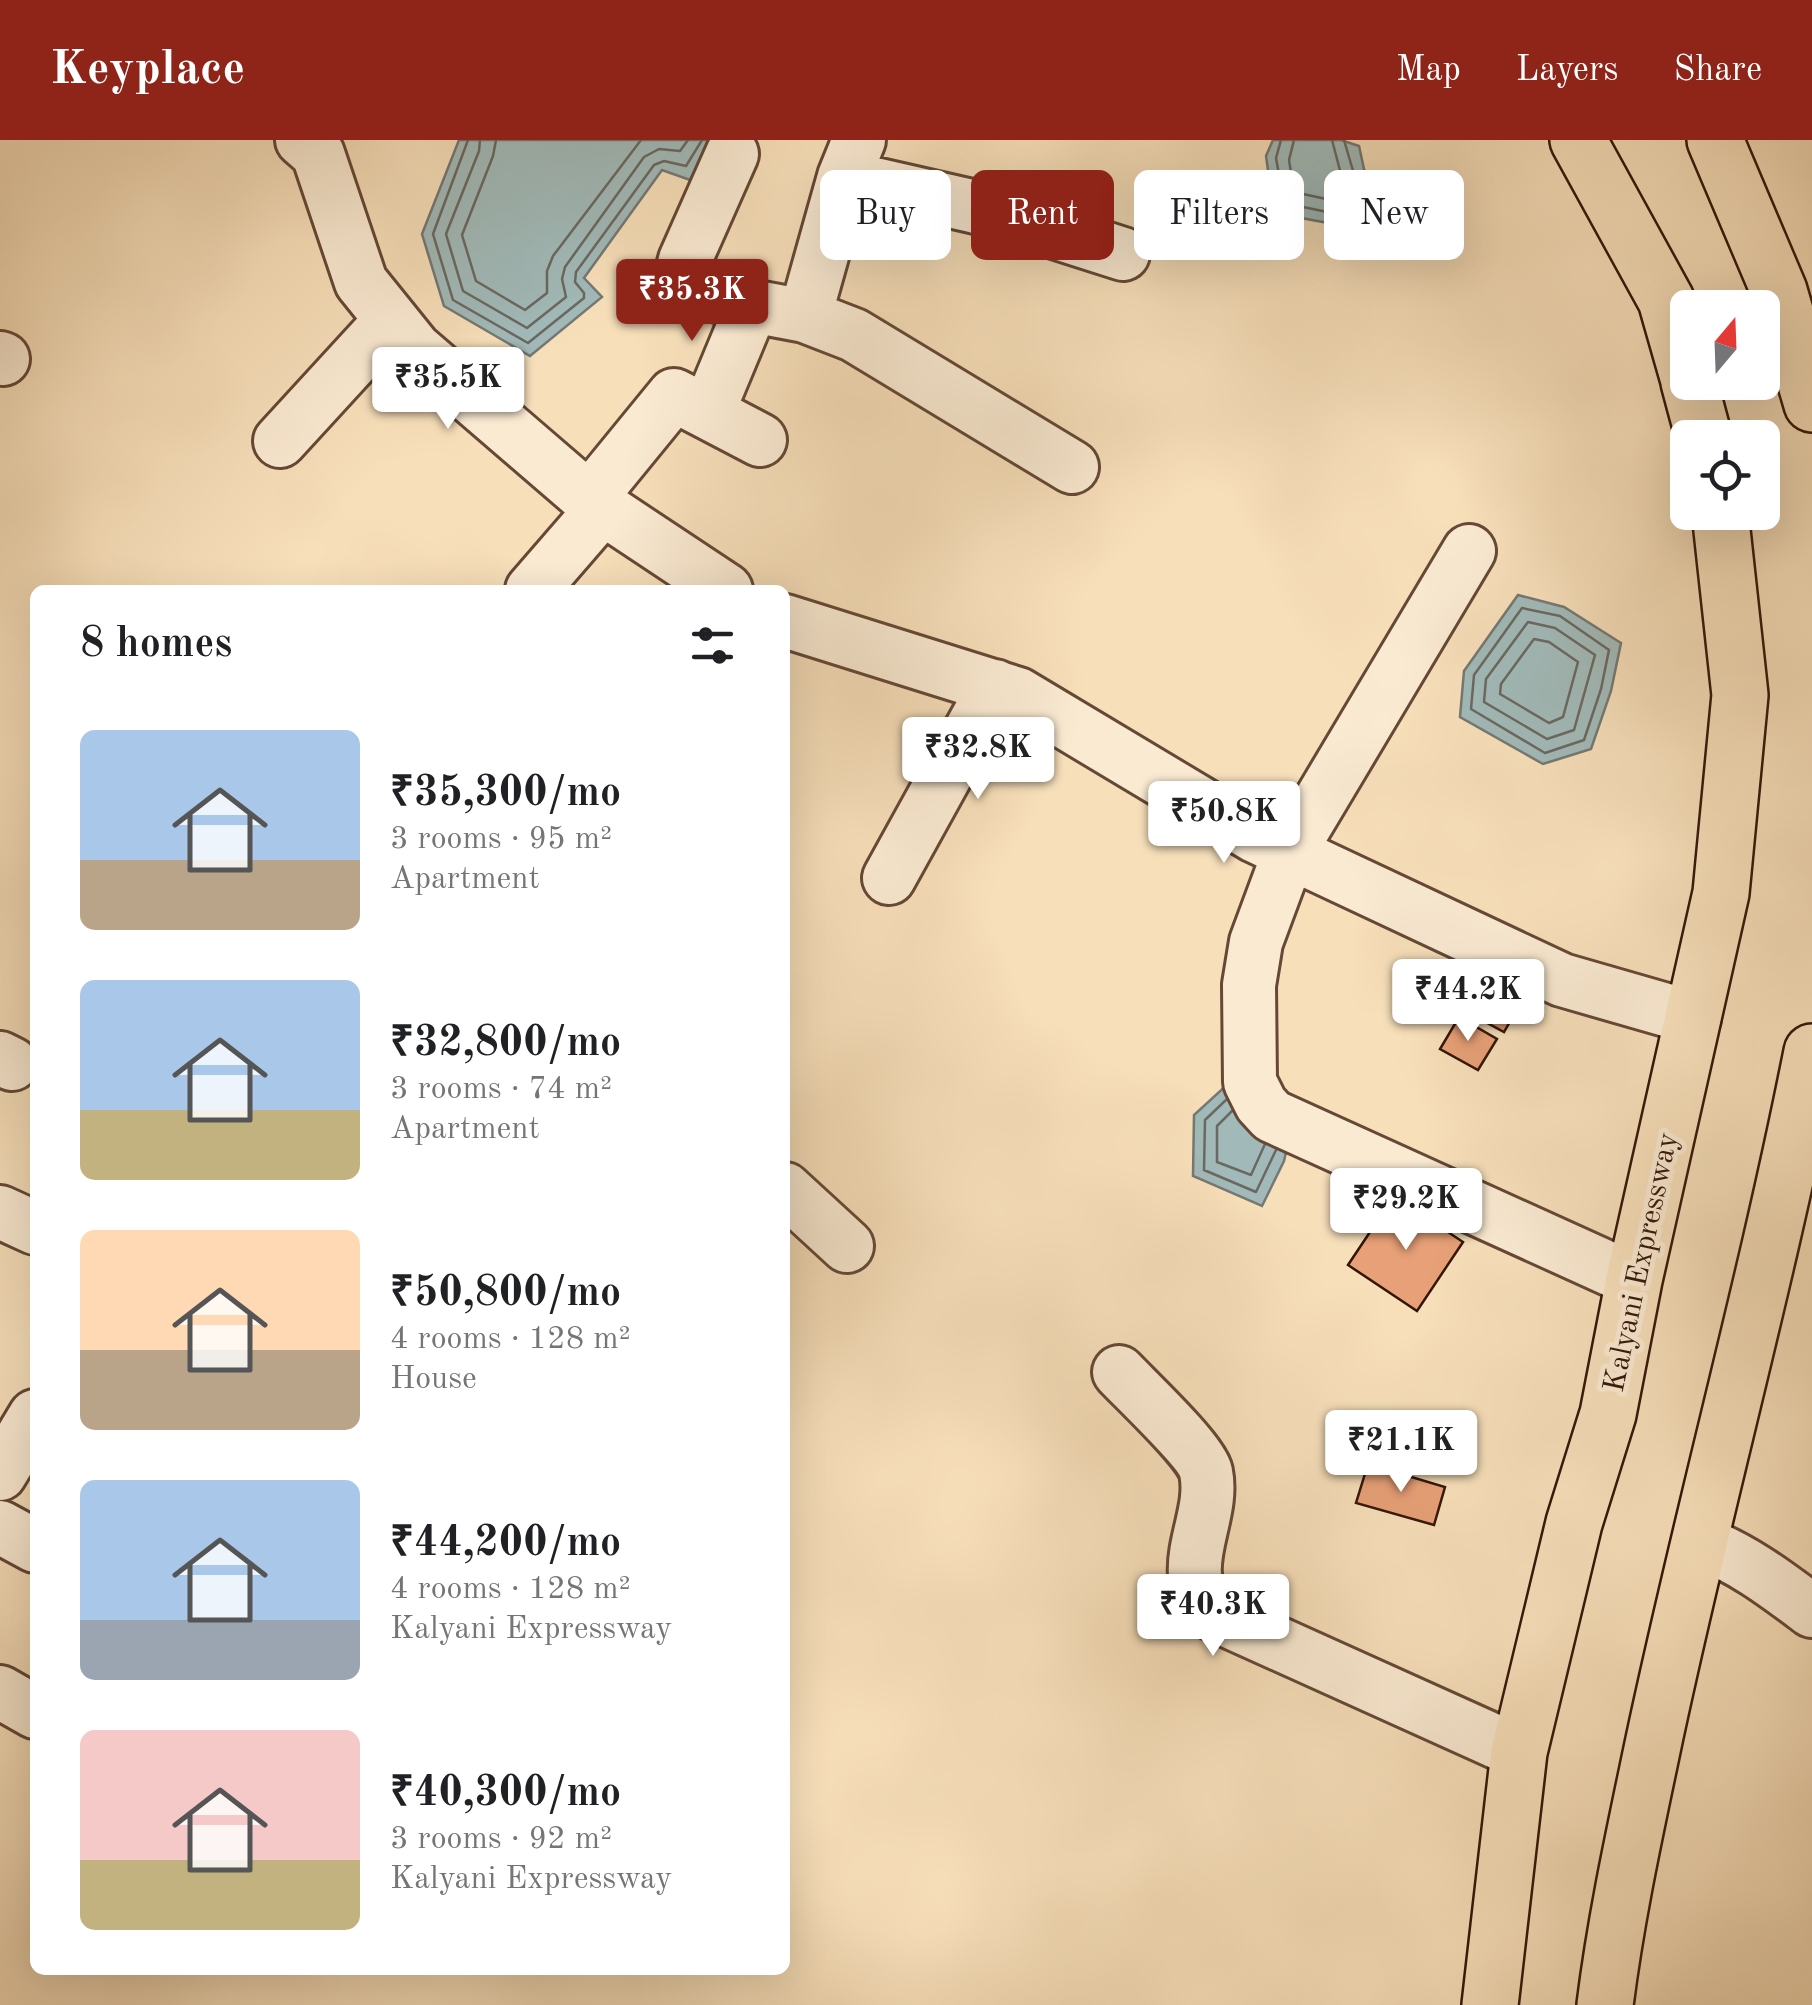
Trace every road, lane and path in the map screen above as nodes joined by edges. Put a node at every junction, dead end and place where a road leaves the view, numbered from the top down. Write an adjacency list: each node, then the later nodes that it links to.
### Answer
1 (302, 140): 10 (street)
2 (1578, 140): 8 (highway)
3 (1716, 140): 11 (highway)
4 (732, 154): 7 (street)
5 (852, 158): 6 (street); 9 (street)
6 (1122, 254)
7 (752, 306): 9 (street); 12 (street)
8 (1670, 315)
9 (805, 316): 15 (street)
10 (391, 320): 14 (street); 16 (street)
11 (1812, 404)
12 (708, 412): 13 (street); 16 (street)
13 (760, 440)
14 (280, 441)
15 (1072, 467)
16 (596, 504): 19 (street); 20 (street)
17 (1722, 530): 25 (highway, Kalyani Expressway)
18 (1469, 551): 23 (street)
19 (536, 585)
20 (717, 585)
21 (790, 623): 22 (street)
22 (995, 686): 23 (street); 24 (street)
23 (1289, 852): 25 (street); 31 (street)
24 (889, 878)
25 (1694, 1018): 31 (highway, Kalyani Expressway)
26 (1812, 1052): 36 (highway)
27 (790, 1194): 30 (street)
28 (0, 1212): 29 (street)
29 (30, 1226)
30 (847, 1246)
31 (1634, 1280): 41 (highway, Kalyani Expressway)
32 (1120, 1372): 41 (street)
33 (30, 1424): 34 (street)
34 (0, 1474)
35 (0, 1526): 37 (street)
36 (1699, 1542): 38 (street); 43 (highway)
37 (30, 1543)
38 (1812, 1612)
39 (0, 1692): 40 (street)
40 (30, 1709)
41 (1519, 1752): 42 (highway, Kalyani Expressway)
42 (1490, 2005)
43 (1605, 2005)

